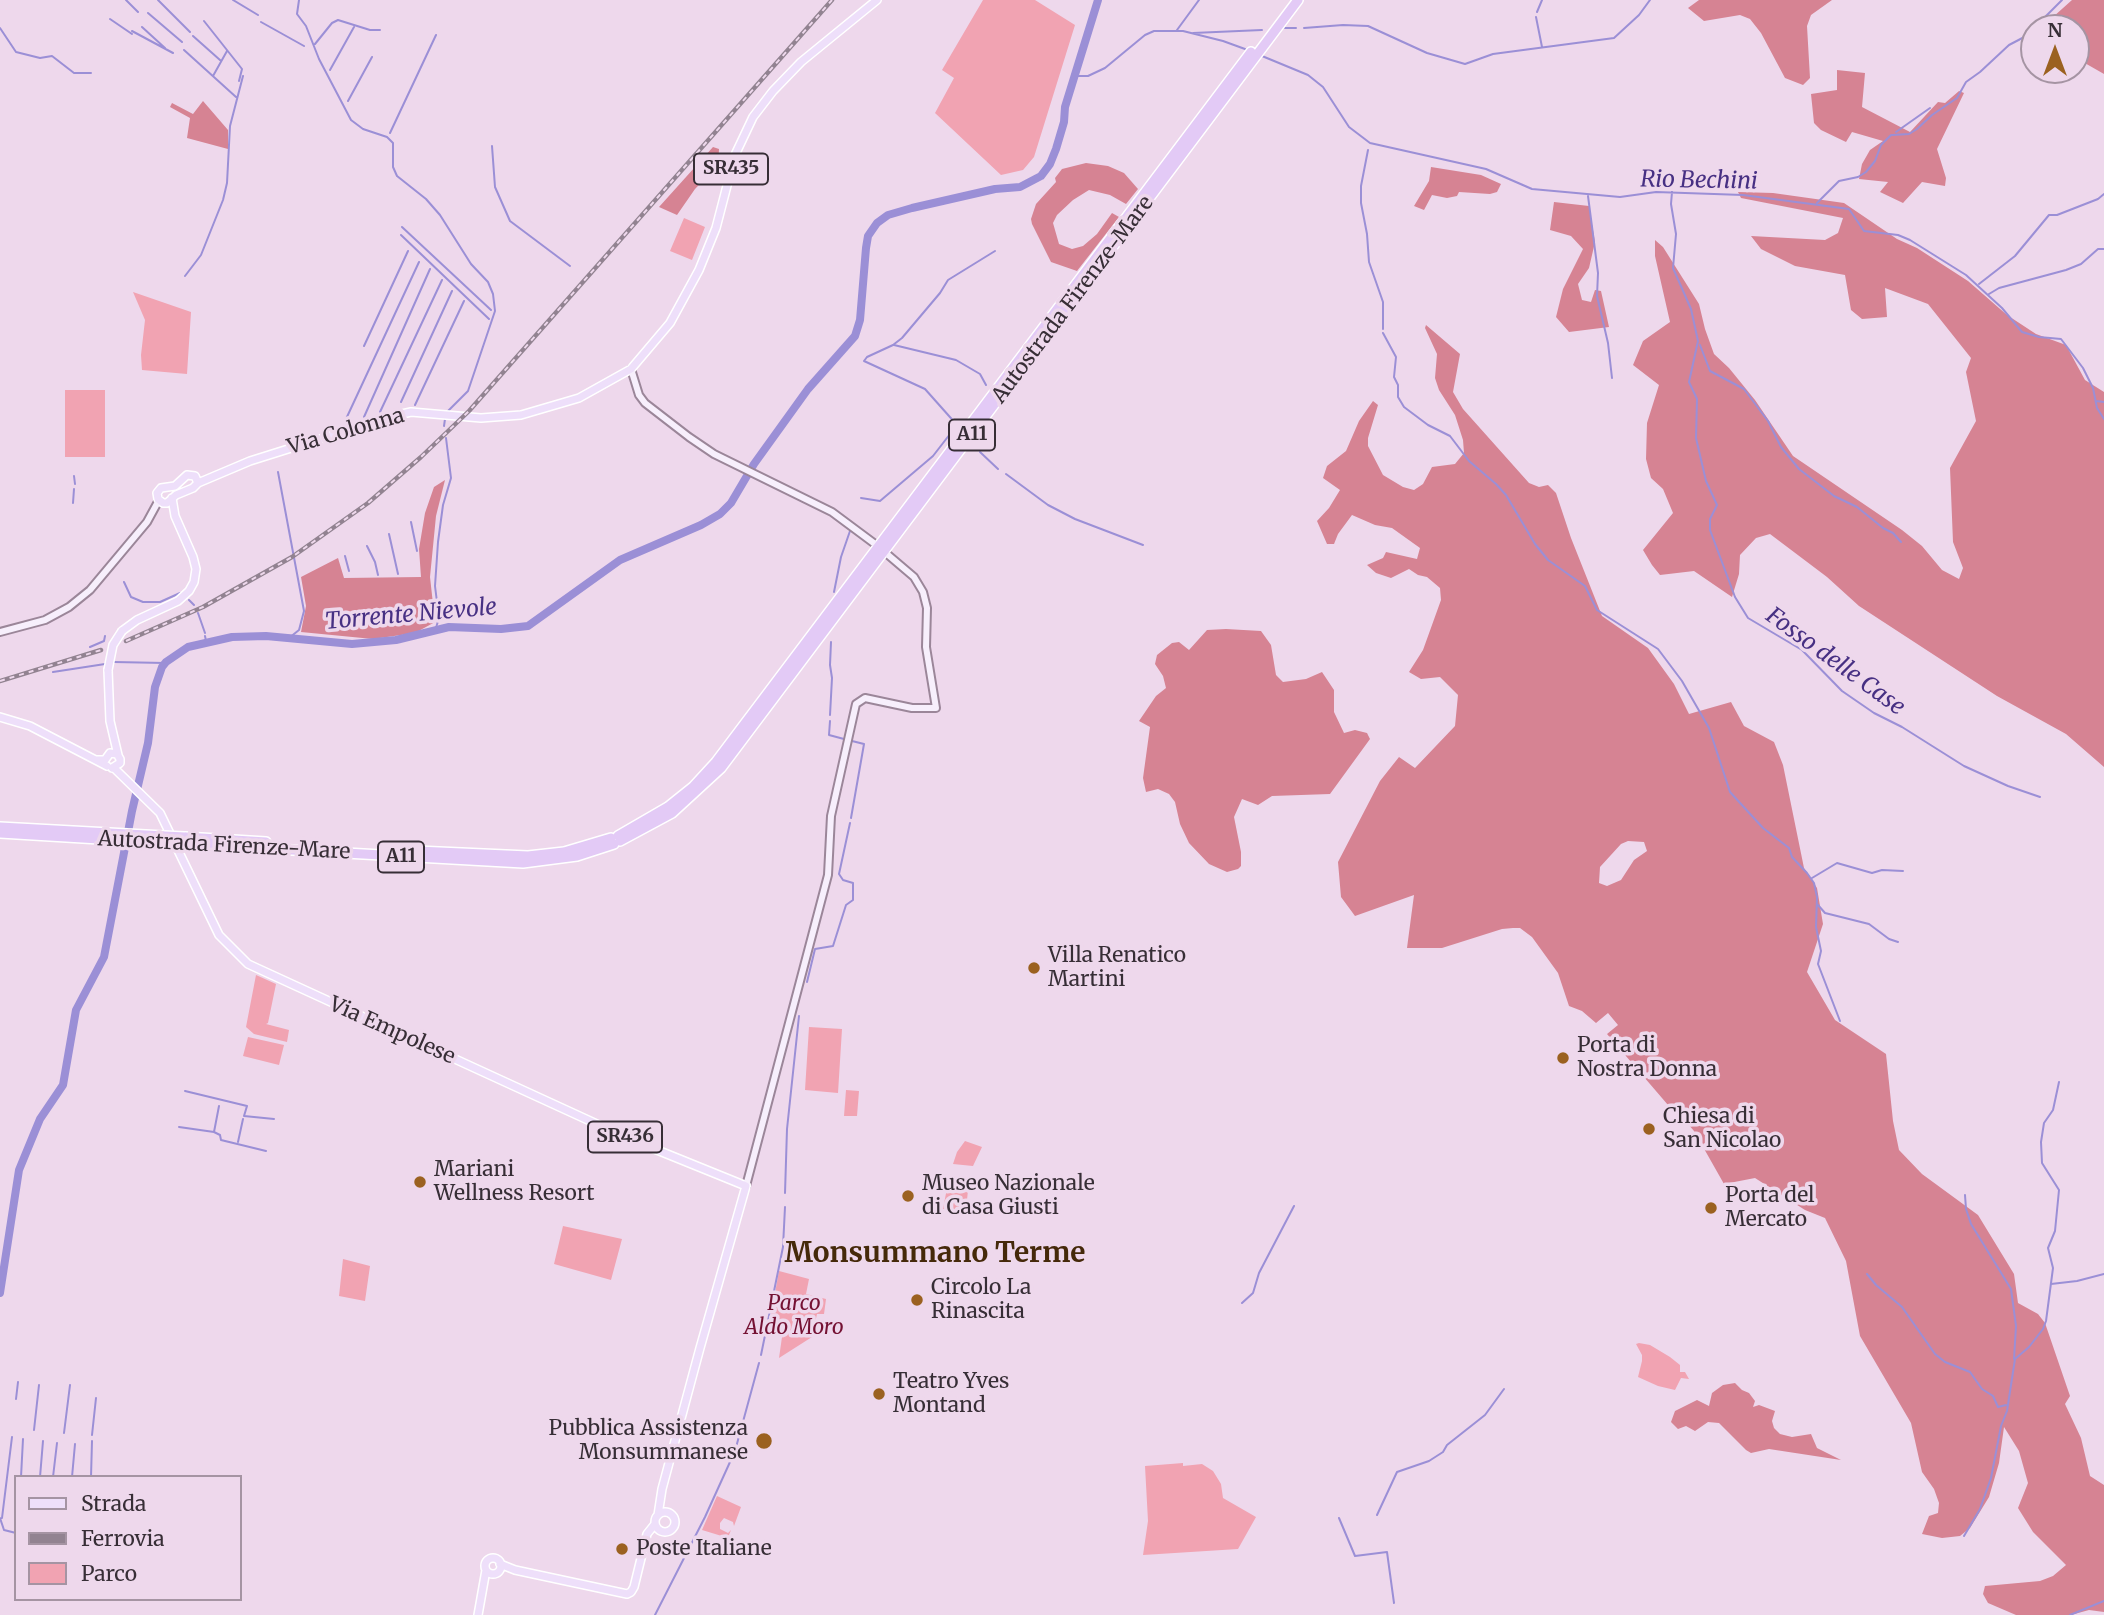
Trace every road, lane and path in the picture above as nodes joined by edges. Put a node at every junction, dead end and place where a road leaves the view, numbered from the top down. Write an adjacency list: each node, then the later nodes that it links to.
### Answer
1 (877, 0): 4 (main road, SR435)
2 (1290, 0): 17 (highway, Autostrada Firenze-Mare / A11)
3 (1298, 0): 17 (highway, Autostrada Firenze-Mare / A11)
4 (631, 369): 5 (main road, Via Colonna / SR435); 7 (main road)
5 (197, 480): 6 (main road, SR435); 6 (main road, SR435)
6 (165, 501): 9 (main road, SR435); 11 (main road, bridge)
7 (875, 544)
8 (887, 554): 18 (main road)
9 (0, 632)
10 (0, 717): 11 (main road, Via Empolese / SR436)
11 (110, 761): 18 (main road, Via Empolese / SR436)
12 (0, 820): 14 (highway)
13 (0, 827): 14 (highway, Autostrada Firenze-Mare / A11)
14 (68, 831): 16 (highway, Autostrada Firenze-Mare / A11)
15 (0, 833): 16 (highway, Autostrada Firenze-Mare / A11)
16 (105, 836): 17 (highway, Autostrada Firenze-Mare / A11, bridge)
17 (616, 840)
18 (746, 1186): 19 (main road)
19 (662, 1489): 20 (main road); 21 (main road)
20 (670, 1513): 21 (main road); 23 (main road)
21 (658, 1515): 22 (main road)
22 (655, 1524): 23 (main road); 24 (main road)
23 (663, 1532): 24 (main road)
24 (642, 1557): 25 (main road)
25 (478, 1615)

